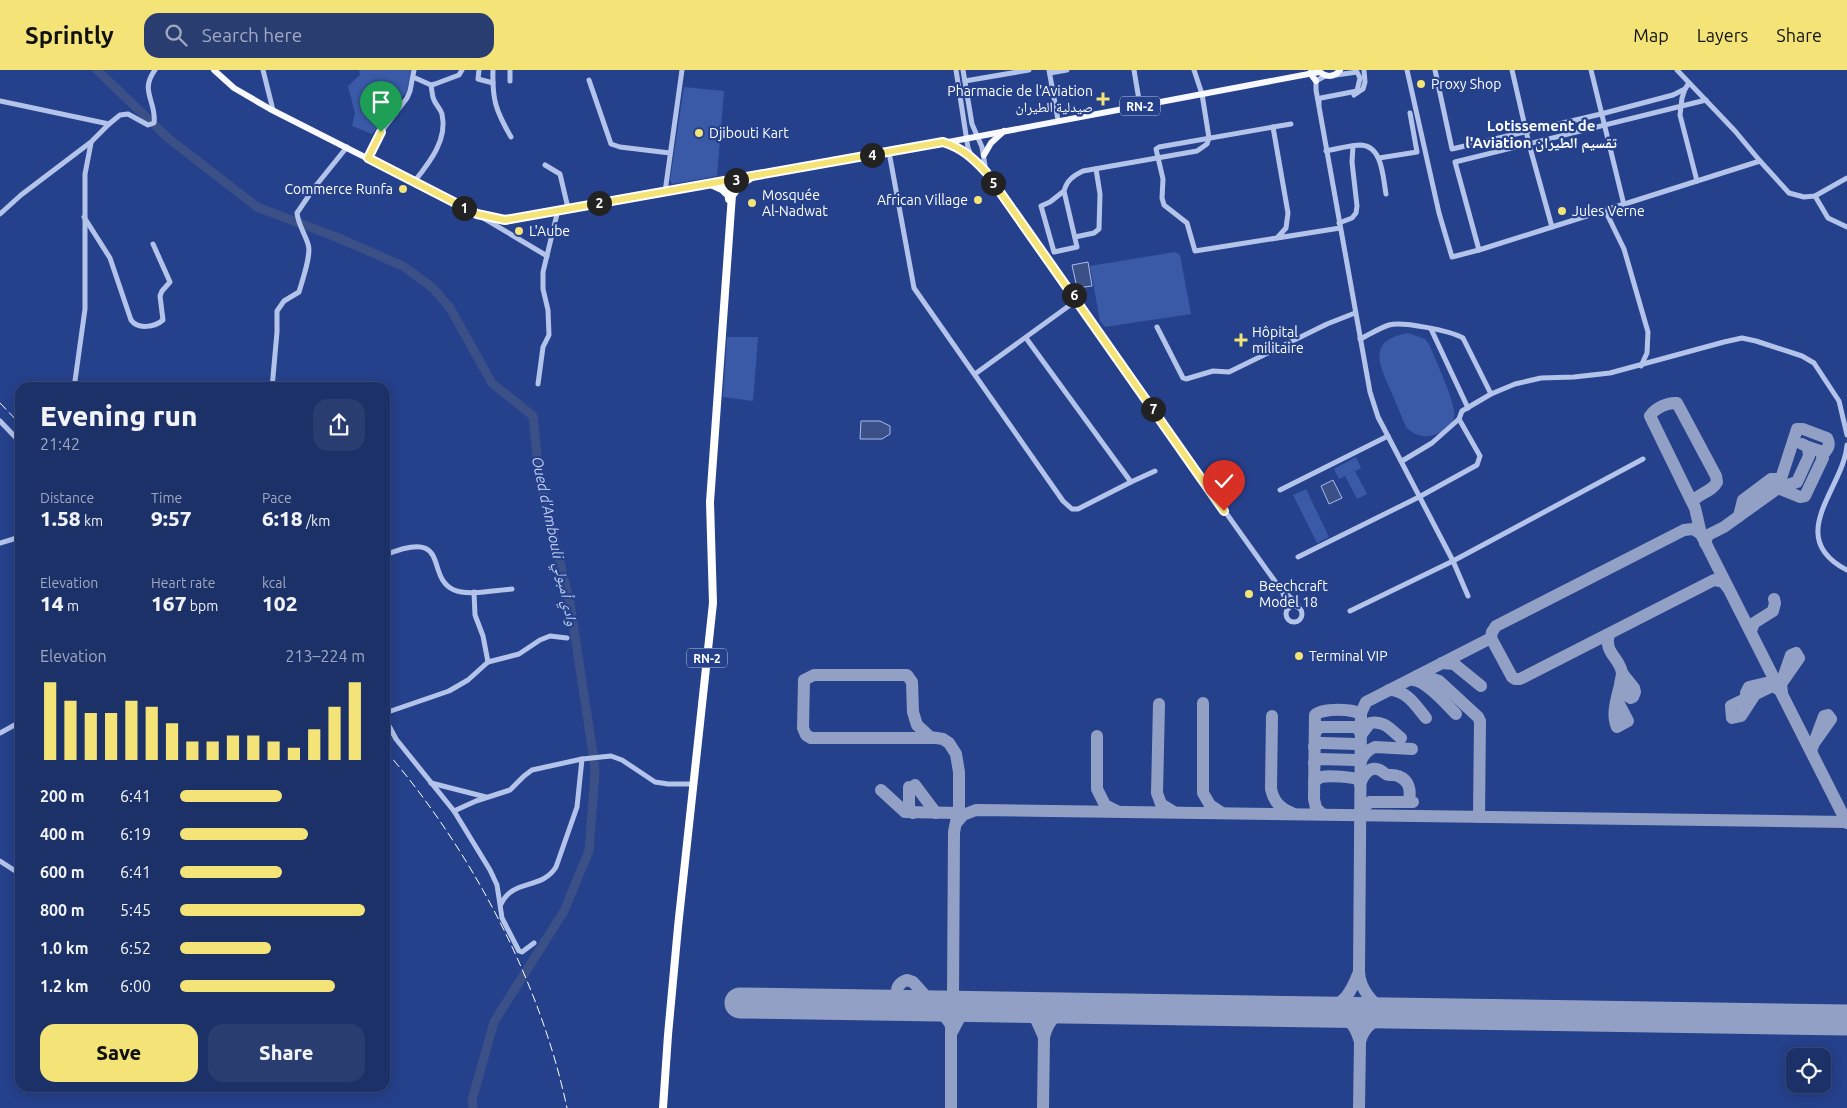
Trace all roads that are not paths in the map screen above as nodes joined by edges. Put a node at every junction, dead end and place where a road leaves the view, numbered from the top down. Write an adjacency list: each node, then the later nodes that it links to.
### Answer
1 (155, 70): 48 (street)
2 (214, 70): 44 (main road)
3 (263, 70): 44 (street)
4 (414, 70): 28 (street)
5 (462, 70): 36 (street)
6 (479, 70): 34 (street)
7 (493, 70): 34 (street)
8 (510, 70): 31 (street)
9 (682, 70): 66 (street)
10 (956, 70): 56 (street)
11 (964, 70): 32 (street)
12 (1028, 70): 32 (street)
13 (1068, 70): 24 (street)
14 (1134, 70): 42 (street)
15 (1194, 70): 38 (street)
16 (1302, 70): 30 (main road, RN-2)
17 (1364, 70): 41 (street)
18 (1407, 70): 102 (street)
19 (1435, 70): 63 (street)
20 (1512, 70): 53 (street)
21 (1591, 70): 46 (street)
22 (1677, 70): 35 (street)
23 (1318, 71): 26 (main road, RN-2); 27 (main road, RN-2)
24 (1050, 72): 47 (street)
25 (1338, 72): 27 (main road); 41 (street)
26 (1310, 73): 30 (main road, RN-2); 33 (main road)
27 (1325, 76): 33 (street)
28 (413, 77): 36 (street); 69 (street)
29 (589, 80): 66 (street)
30 (1274, 80): 38 (main road, RN-2)
31 (510, 81)
32 (966, 81): 54 (street)
33 (1316, 81): 41 (street)
34 (492, 83): 55 (street)
35 (1689, 83): 37 (street); 39 (street)
36 (431, 85): 81 (street)
37 (1685, 89): 43 (street); 46 (street)
38 (1202, 94): 42 (main road, RN-2); 57 (street)
39 (1706, 100): 43 (street); 72 (street)
40 (0, 101): 48 (street)
41 (1318, 104): 64 (street)
42 (1140, 106): 47 (main road, RN-2)
43 (1680, 107): 50 (street); 80 (street)
44 (273, 110): 62 (main road)
45 (1410, 113): 71 (street)
46 (1601, 114): 50 (street); 53 (street)
47 (1058, 120): 52 (main road, RN-2)
48 (109, 124): 58 (street)
49 (1291, 124): 51 (street)
50 (1604, 126): 60 (street); 89 (street)
51 (1273, 127): 57 (street); 100 (street)
52 (1005, 130): 54 (main road, RN-2); 67 (main road)
53 (1526, 131): 60 (street); 63 (street)
54 (977, 136): 56 (main road, RN-2); 67 (street)
55 (511, 137)
56 (967, 138): 59 (main road, RN-2); 68 (street)
57 (1209, 138): 70 (street); 70 (street)
58 (92, 142): 93 (street); 95 (street)
59 (943, 142): 65 (main road, RN-2); 68 (main road)
60 (1529, 144): 73 (street); 97 (street)
61 (1353, 146): 64 (street); 71 (street); 96 (street)
62 (347, 148): 69 (main road); 113 (street)
63 (1452, 149): 73 (street)
64 (1326, 151): 96 (street)
65 (889, 152): 77 (main road, RN-2); 111 (street)
66 (670, 153): 85 (street)
67 (984, 155): 76 (street)
68 (972, 157): 76 (street)
69 (368, 158): 81 (main road)
70 (1157, 158): 75 (street); 100 (street)
71 (1379, 158): 86 (street)
72 (1760, 161): 80 (street); 87 (street)
73 (1455, 162): 102 (street)
74 (544, 165): 90 (street)
75 (1096, 169): 84 (street); 99 (street)
76 (986, 172): 104 (street)
77 (752, 177): 79 (main road, RN-2); 88 (highway)
78 (1847, 178): 87 (street)
79 (733, 180): 82 (main road); 88 (highway, RN-2)
80 (1697, 181): 89 (street)
81 (414, 182): 94 (main road)
82 (721, 182): 83 (main road); 88 (highway)
83 (711, 184): 85 (main road); 88 (highway)
84 (1064, 191): 99 (street); 99 (street)
85 (664, 192): 90 (main road)
86 (1386, 194)
87 (1815, 196): 98 (street)
88 (730, 201): 150 (highway, RN-2)
89 (1624, 205): 92 (street)
90 (568, 208): 91 (main road)
91 (558, 210): 94 (main road); 103 (street)
92 (1606, 210): 97 (street); 110 (street)
93 (0, 214)
94 (477, 214): 103 (street)
95 (84, 216): 101 (street); 112 (street)
96 (1340, 225): 100 (street); 105 (street)
97 (1552, 227): 102 (street)
98 (1847, 228)
99 (1075, 237)
100 (1277, 238)
101 (153, 244)
102 (1479, 250)
103 (547, 256): 114 (street)
104 (1077, 300): 108 (street); 136 (street)
105 (1355, 313): 106 (street); 109 (street)
106 (1157, 327)
107 (1431, 329): 109 (street); 115 (street); 116 (street)
108 (1026, 338): 111 (street); 126 (street)
109 (1360, 340): 120 (street)
110 (1641, 366): 115 (street); 119 (street)
111 (975, 374): 126 (street)
112 (75, 382)
113 (273, 382)
114 (538, 384)
115 (1491, 394): 116 (street)
116 (1468, 408): 117 (street)
117 (1459, 418): 124 (street); 128 (street)
118 (0, 421): 121 (street)
119 (1847, 435)
120 (1388, 436): 124 (street); 127 (street)
121 (15, 437)
122 (1847, 445): 134 (street)
123 (1643, 458): 133 (street)
124 (1402, 461): 128 (street)
125 (1155, 471): 126 (street)
126 (1131, 482)
127 (1280, 490)
128 (1419, 498): 132 (street); 133 (street)
129 (15, 538): 130 (street)
130 (0, 543)
131 (390, 553): 137 (street)
132 (1298, 557)
133 (1453, 560): 138 (street); 141 (street)
134 (1847, 570)
135 (512, 589): 137 (street)
136 (1282, 591): 139 (street); 140 (street)
137 (474, 592): 143 (street)
138 (1468, 596)
139 (1298, 607): 140 (street); 140 (street)
140 (1289, 608)
141 (1350, 611)
142 (567, 638): 143 (street)
143 (488, 662): 144 (street)
144 (390, 711)
145 (15, 725): 147 (street)
146 (390, 728): 149 (street)
147 (0, 733)
148 (582, 759): 150 (street); 151 (street); 155 (street)
149 (430, 783): 151 (street); 152 (street)
150 (692, 784): 157 (highway, RN-2)
151 (489, 797): 152 (street)
152 (454, 811): 155 (street)
153 (0, 861): 154 (street)
154 (15, 871)
155 (500, 906): 156 (street)
156 (534, 943)
157 (663, 1108)

